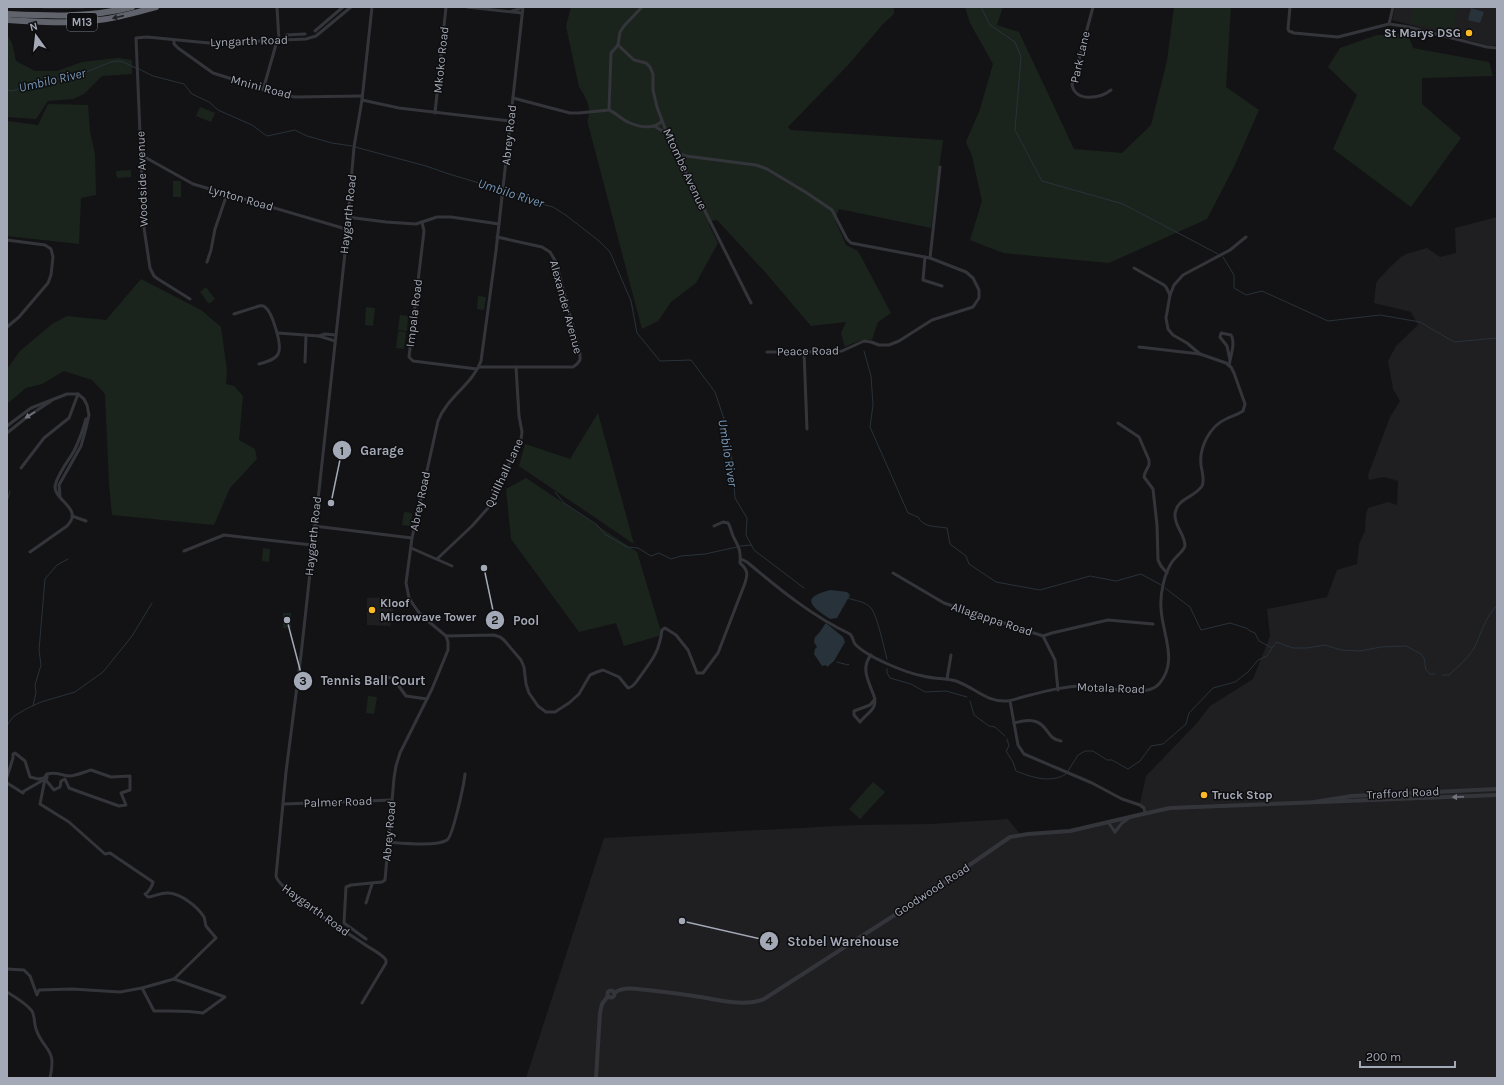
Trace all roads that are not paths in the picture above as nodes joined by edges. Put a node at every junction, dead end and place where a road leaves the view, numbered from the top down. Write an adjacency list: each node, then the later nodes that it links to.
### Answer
1 (132, 7): 16 (highway, M13)
2 (156, 7): 17 (highway, M13, one-way to 17)
3 (277, 7): 28 (street)
4 (343, 7): 18 (street)
5 (351, 7): 20 (street, Lyngarth Road)
6 (372, 7): 33 (street, Haygarth Road)
7 (446, 7): 36 (street, Mkoko Road)
8 (467, 7): 14 (street)
9 (522, 7): 14 (street); 15 (street, Abrey Road)
10 (642, 7): 29 (street)
11 (1093, 7): 32 (street, Park Lane)
12 (1290, 7): 19 (street)
13 (1393, 7): 19 (street)
14 (504, 11): 15 (street)
15 (522, 13): 34 (street, Abrey Road)
16 (7, 14)
17 (7, 20)
18 (323, 24): 20 (street); 21 (street)
19 (1389, 24): 30 (street)
20 (326, 28): 27 (street, Lyngarth Road)
21 (315, 31)
22 (305, 34): 24 (street)
23 (286, 35): 24 (street)
24 (292, 35): 27 (street)
25 (136, 38): 26 (street, Lyngarth Road); 42 (street, Woodside Avenue)
26 (174, 40): 28 (street, Lyngarth Road); 31 (street, Mnini Road)
27 (293, 40): 28 (street, Lyngarth Road)
28 (278, 41): 31 (street)
29 (618, 45): 35 (street); 38 (street, Mtombe Avenue)
30 (1497, 48)
31 (263, 90): 33 (street, Mnini Road)
32 (1111, 90)
33 (362, 98): 36 (street, Mnini Road); 45 (street, Haygarth Road)
34 (513, 98): 35 (street); 37 (street, Abrey Road)
35 (608, 110): 39 (street)
36 (435, 113): 37 (street, Mnini Road)
37 (510, 121): 47 (street, Abrey Road)
38 (662, 121): 39 (street); 40 (street, Mtombe Avenue)
39 (654, 126): 40 (street)
40 (666, 133): 41 (street, Mtombe Avenue)
41 (674, 152): 52 (street, Peace Road); 59 (street, Mtombe Avenue)
42 (141, 155): 44 (street, Lynton Road); 58 (street, Woodside Avenue)
43 (940, 167): 53 (street)
44 (227, 194): 48 (street, Lynton Road); 54 (street)
45 (347, 216): 46 (street); 48 (street, Haygarth Road)
46 (422, 222): 47 (street); 76 (street, Impala Road)
47 (499, 224): 49 (street, Abrey Road)
48 (346, 229): 64 (street, Haygarth Road)
49 (497, 237): 74 (street, Alexander Avenue); 76 (street, Abrey Road)
50 (1246, 237): 57 (street)
51 (7, 240): 61 (street)
52 (925, 257): 53 (street, Peace Road); 56 (street)
53 (930, 258): 69 (street, Peace Road)
54 (207, 262)
55 (1134, 268): 57 (street)
56 (942, 286)
57 (1170, 295): 70 (street)
58 (190, 299)
59 (751, 303)
60 (234, 314): 62 (street)
61 (7, 327)
62 (278, 333): 63 (street); 73 (street)
63 (306, 335): 65 (street); 72 (street)
64 (335, 335): 65 (street); 66 (street, Haygarth Road)
65 (319, 336): 66 (street)
66 (335, 341): 86 (street, Haygarth Road)
67 (1139, 347): 70 (street)
68 (767, 352): 69 (street, Peace Road)
69 (804, 352): 81 (street)
70 (1200, 354): 75 (street)
71 (1230, 360): 71 (street); 75 (street)
72 (305, 362)
73 (259, 364)
74 (516, 367): 76 (street, Alexander Avenue); 93 (street, Quillhall Lane)
75 (1230, 367): 97 (street, Motala Road)
76 (478, 368): 88 (street, Abrey Road)
77 (78, 394): 78 (street); 83 (street); 84 (street)
78 (54, 399): 80 (street); 82 (street, one-way to 82)
79 (1118, 424): 97 (street)
80 (7, 426)
81 (808, 429)
82 (7, 433)
83 (21, 468)
84 (72, 516): 85 (street); 92 (street)
85 (86, 521)
86 (314, 526): 88 (street); 89 (street, Haygarth Road)
87 (714, 526): 94 (street)
88 (412, 538): 90 (street, Abrey Road)
89 (312, 545): 91 (street); 121 (street, Haygarth Road)
90 (411, 548): 93 (street); 99 (street, Abrey Road)
91 (184, 551)
92 (30, 552)
93 (437, 559): 95 (street)
94 (741, 559): 99 (street); 102 (street, Motala Road)
95 (452, 566)
96 (893, 572): 100 (street, Allagappa Road)
97 (1167, 573): 105 (street, Motala Road)
98 (1153, 624): 100 (street)
99 (446, 636): 106 (street, Abrey Road)
100 (1043, 636): 105 (street, Allagappa Road)
101 (951, 654): 104 (street)
102 (871, 655): 104 (street, Motala Road); 107 (street)
103 (382, 677): 106 (street)
104 (947, 679): 108 (street, Motala Road)
105 (1058, 690): 108 (street, Motala Road)
106 (427, 699): 119 (street, Abrey Road)
107 (875, 699): 107 (street)
108 (1010, 701): 109 (street)
109 (1014, 723): 110 (street); 122 (street)
110 (1061, 742)
111 (47, 774): 113 (street); 114 (street); 114 (street)
112 (465, 774): 125 (street)
113 (7, 777)
114 (45, 779): 115 (street); 130 (street)
115 (7, 783): 116 (street)
116 (7, 788)
117 (1497, 789): 120 (street, Trafford Road)
118 (1497, 795): 120 (street, Trafford Road, one-way to 120)
119 (392, 800): 121 (street, Palmer Road); 125 (street, Abrey Road)
120 (1310, 803): 122 (street, Trafford Road)
121 (284, 804): 133 (street, Haygarth Road)
122 (1145, 813): 123 (street, Goodwood Road)
123 (1134, 816): 124 (street, Goodwood Road); 124 (street)
124 (1108, 822): 135 (street, Goodwood Road)
125 (388, 842): 126 (street, Abrey Road)
126 (372, 884): 127 (street); 128 (street)
127 (366, 903)
128 (366, 939)
129 (7, 969): 131 (street)
130 (174, 979): 131 (street); 131 (street)
131 (142, 988)
132 (7, 992): 134 (street)
133 (362, 1003)
134 (50, 1078)
135 (596, 1078)

